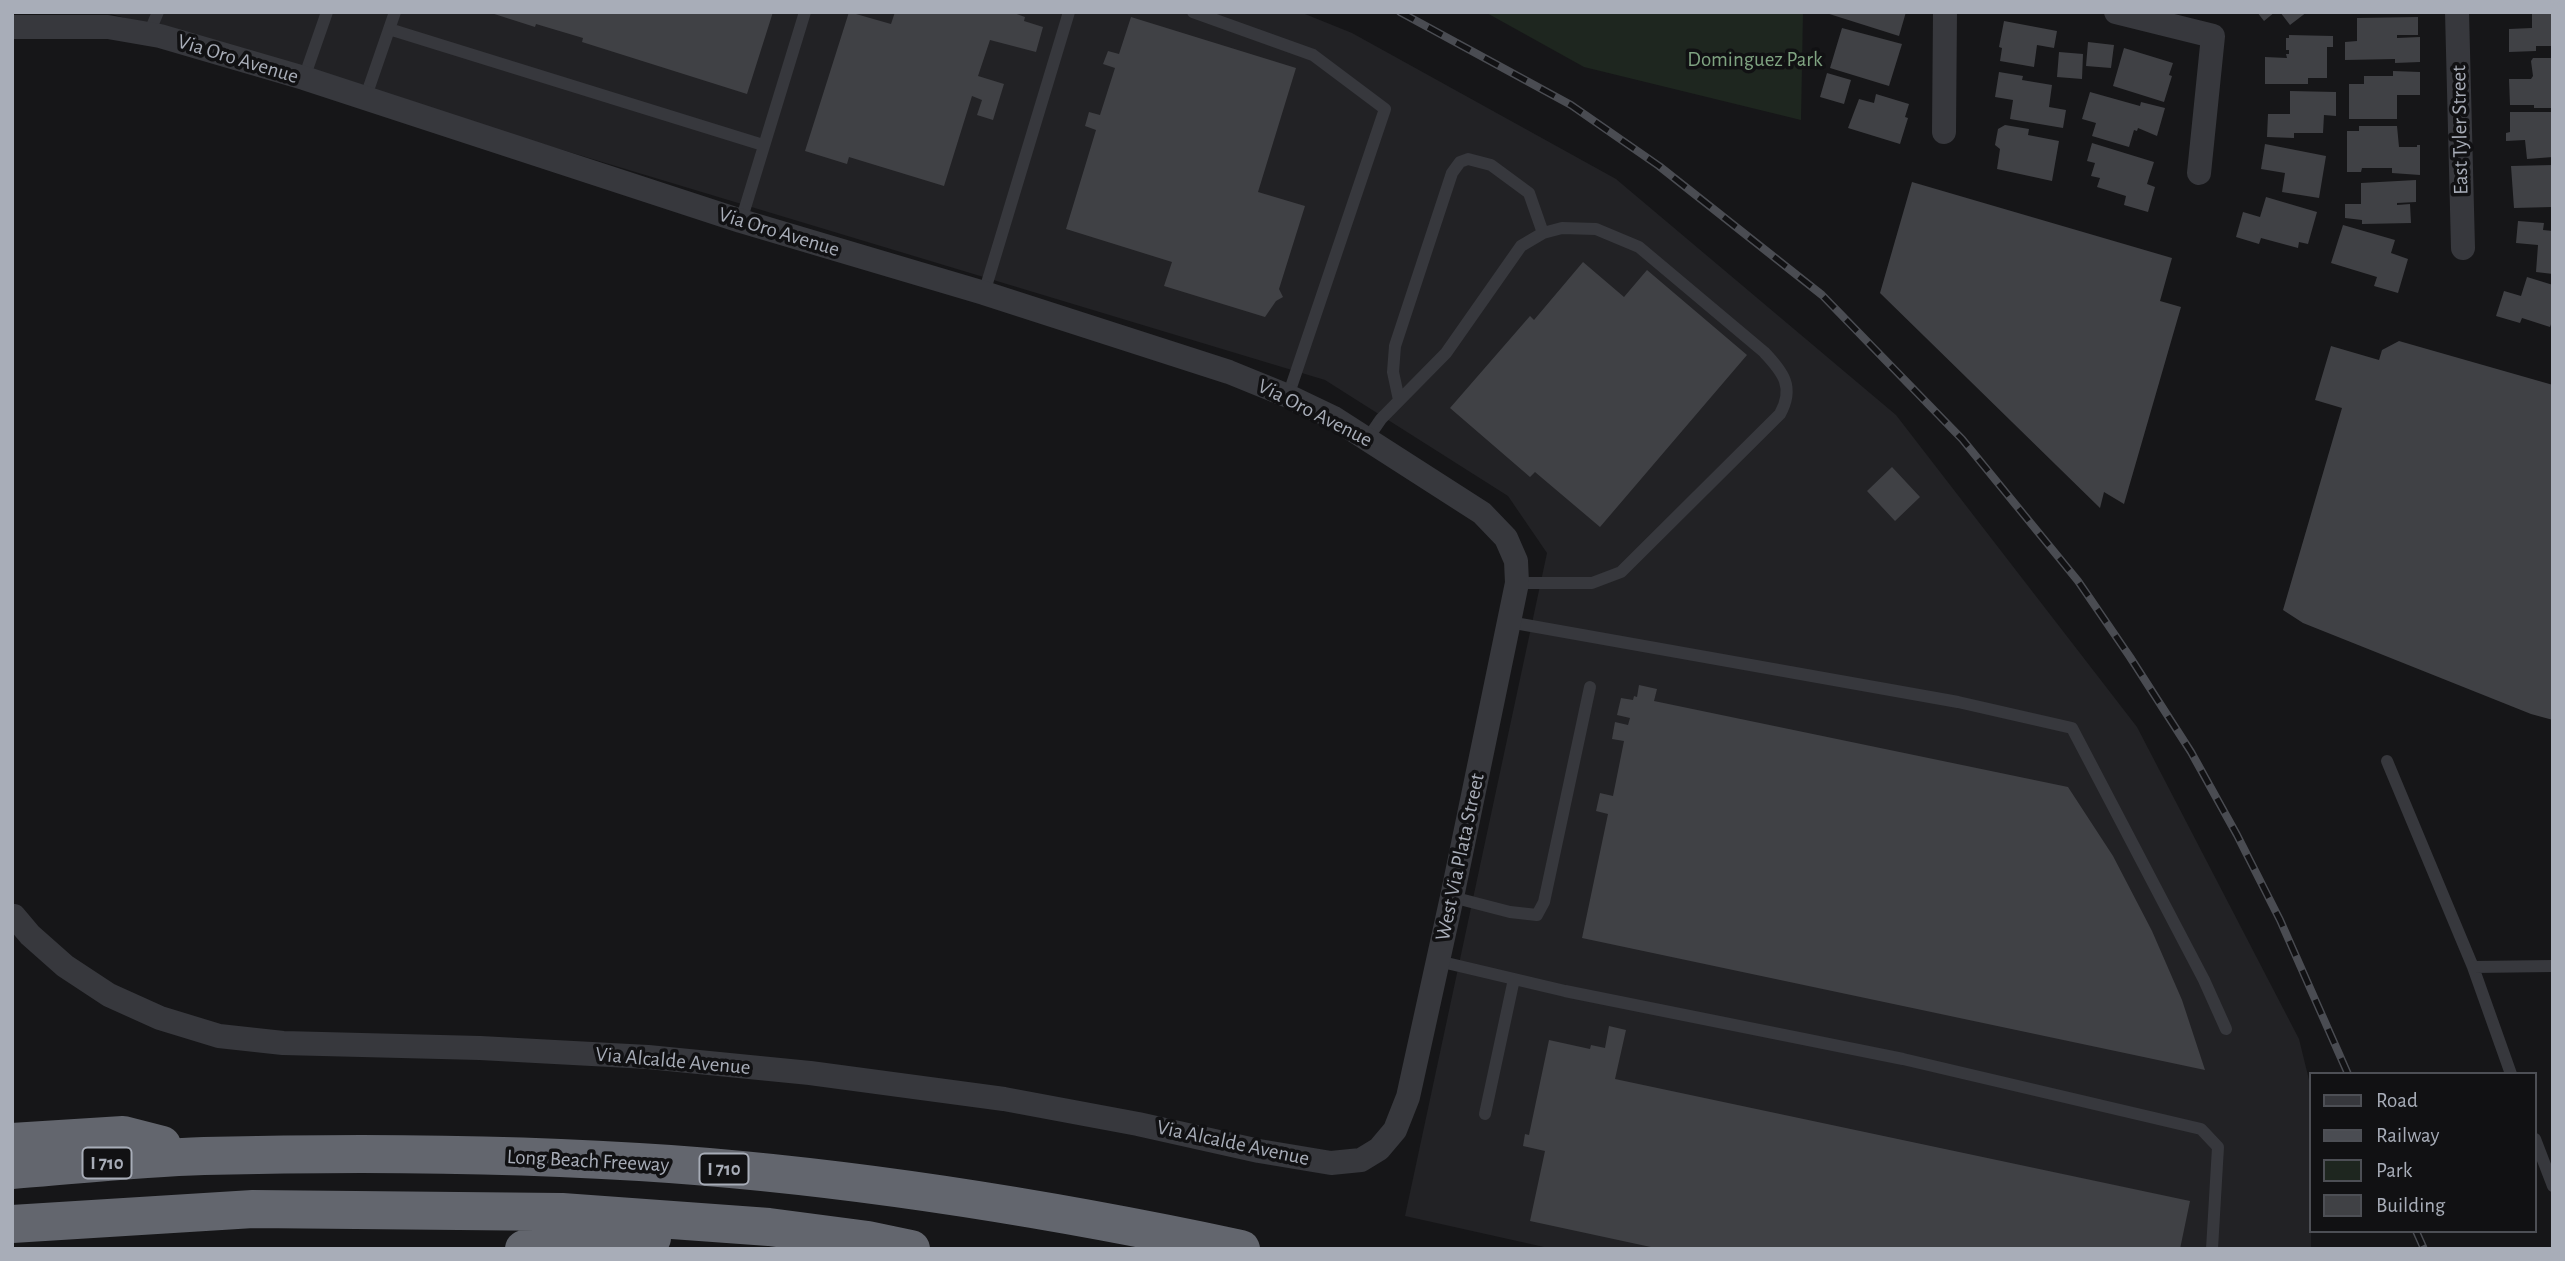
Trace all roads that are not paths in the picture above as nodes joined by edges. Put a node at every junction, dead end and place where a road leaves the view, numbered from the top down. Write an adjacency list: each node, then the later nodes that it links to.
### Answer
1 (327, 12): 12 (lane)
2 (395, 12): 11 (lane)
3 (805, 12): 15 (lane)
4 (1069, 12): 20 (lane)
5 (1193, 12): 21 (lane)
6 (1945, 12): 14 (street)
7 (2116, 12): 16 (street)
8 (2457, 12): 19 (street, East Tyler Street)
9 (153, 23): 10 (street, Via Oro Avenue); 12 (street, Via Oro Avenue)
10 (12, 27)
11 (389, 29): 13 (lane); 15 (lane)
12 (304, 78): 13 (street, Via Oro Avenue)
13 (365, 99): 17 (street, Via Oro Avenue)
14 (1944, 132)
15 (763, 145): 17 (lane)
16 (2199, 173)
17 (741, 221): 20 (street, Via Oro Avenue)
18 (1543, 233): 22 (lane); 22 (lane); 25 (lane)
19 (2463, 248)
20 (984, 293): 21 (street, Via Oro Avenue)
21 (1288, 396): 23 (street, Via Oro Avenue)
22 (1399, 400): 23 (lane)
23 (1368, 438): 24 (street, Via Oro Avenue)
24 (1506, 538): 25 (street, West Via Plata Street)
25 (1517, 583): 26 (street, West Via Plata Street)
26 (1510, 622): 29 (street, West Via Plata Street); 35 (lane)
27 (1590, 687): 29 (lane)
28 (2387, 761): 33 (lane)
29 (1452, 897): 31 (street, West Via Plata Street)
30 (13, 916): 41 (street, Via Alcalde Avenue)
31 (1438, 961): 34 (lane); 41 (street, West Via Plata Street)
32 (2553, 966): 33 (lane)
33 (2473, 967): 36 (lane)
34 (1514, 979): 37 (lane); 49 (lane)
35 (2225, 1029)
36 (2510, 1072)
37 (1485, 1114)
38 (12, 1142): 40 (highway)
39 (2537, 1144): 43 (lane)
40 (201, 1156): 42 (highway, Long Beach Freeway / I 710); 48 (highway, Long Beach Freeway / I 710)
41 (1361, 1160)
42 (12, 1170)
43 (2553, 1186)
44 (12, 1224): 45 (highway)
45 (769, 1227): 46 (highway); 47 (highway)
46 (524, 1249)
47 (911, 1249)
48 (1241, 1249)
49 (2212, 1249)

